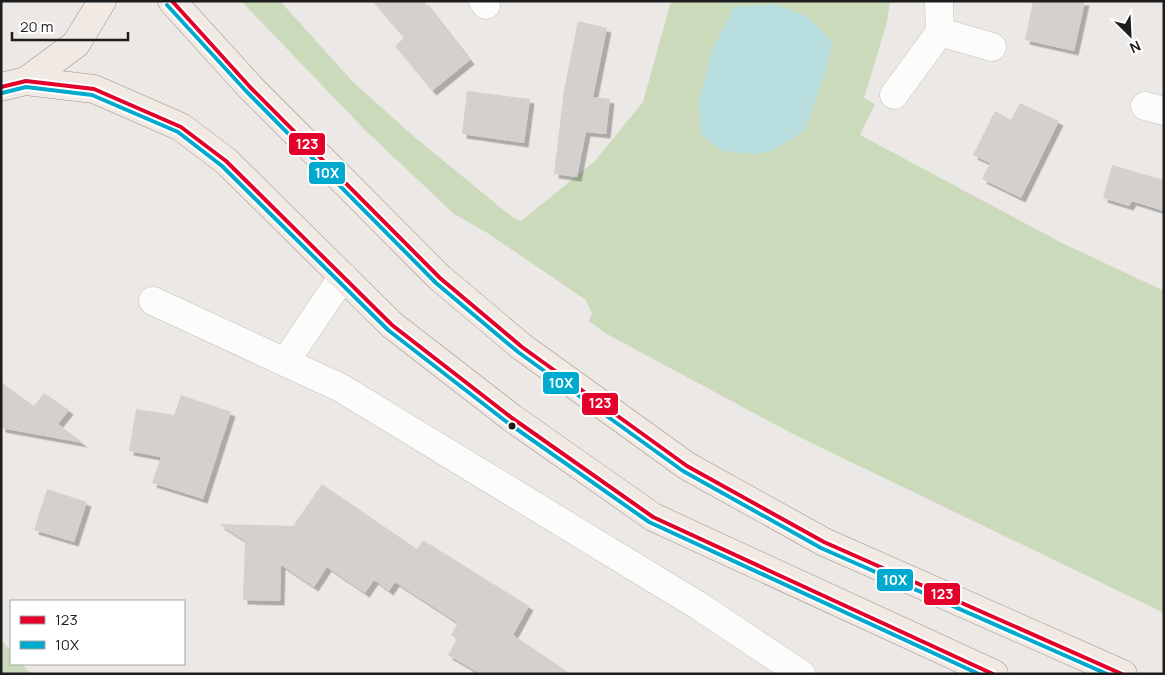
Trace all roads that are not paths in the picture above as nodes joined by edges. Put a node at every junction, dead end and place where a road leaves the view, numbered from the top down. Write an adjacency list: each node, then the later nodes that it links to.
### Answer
1 (102, 1): 6 (main road)
2 (172, 1): 13 (main road)
3 (939, 1): 4 (street)
4 (940, 32): 5 (street); 7 (street)
5 (992, 47)
6 (14, 84): 8 (main road)
7 (894, 95)
8 (343, 276): 10 (street); 12 (main road)
9 (153, 301): 10 (street)
10 (285, 362): 11 (street)
11 (801, 674)
12 (994, 674)
13 (1123, 674)

